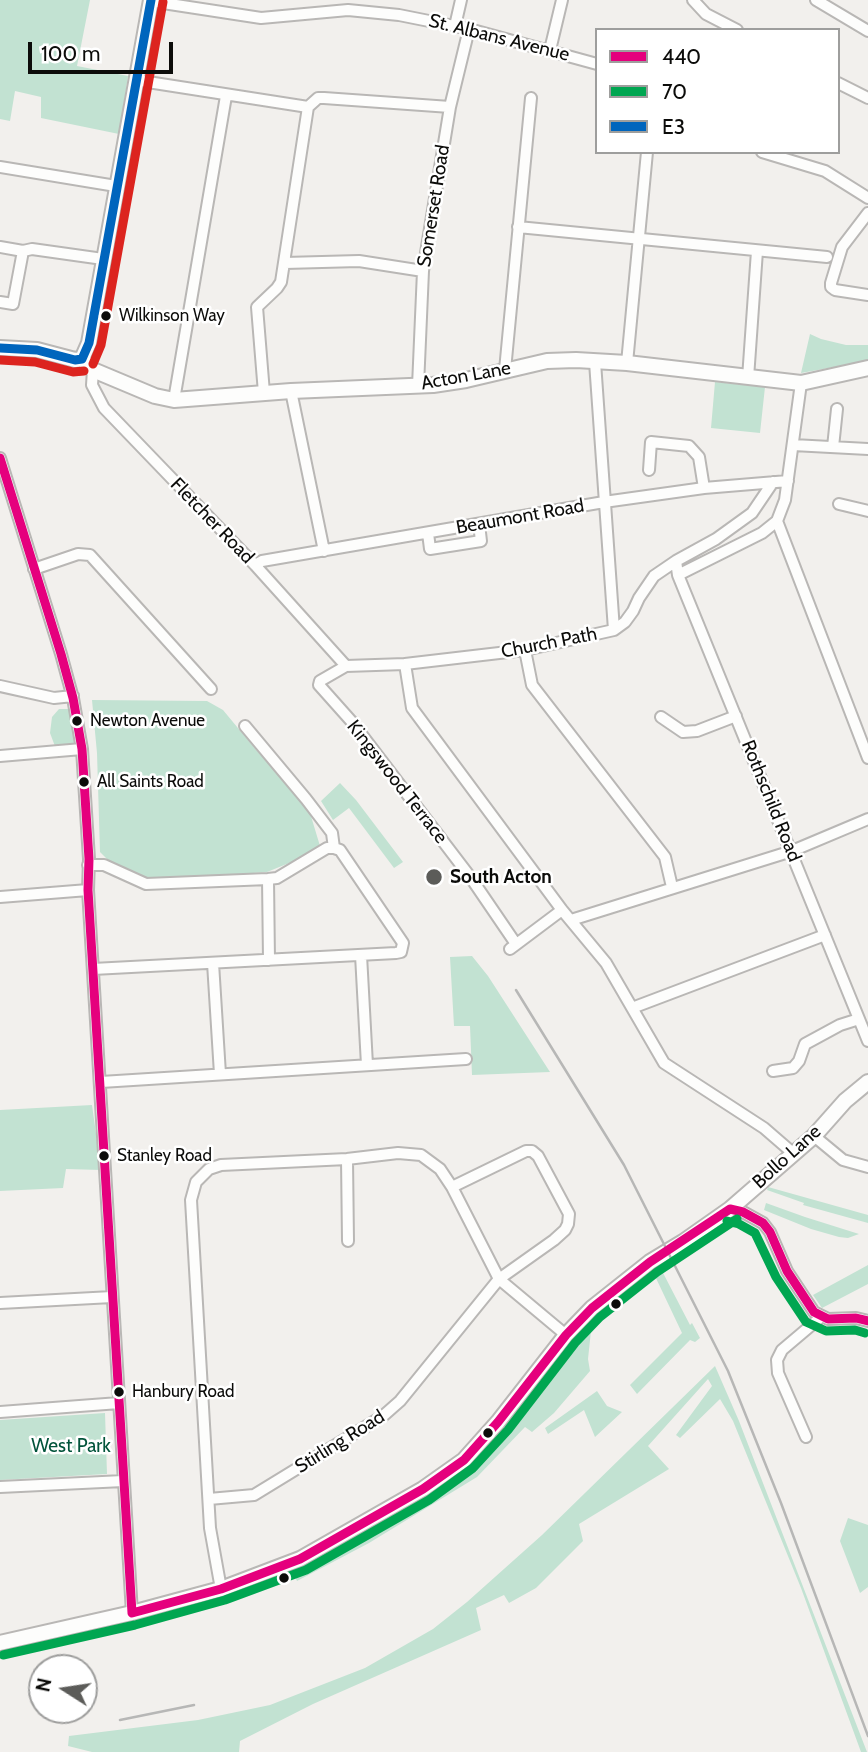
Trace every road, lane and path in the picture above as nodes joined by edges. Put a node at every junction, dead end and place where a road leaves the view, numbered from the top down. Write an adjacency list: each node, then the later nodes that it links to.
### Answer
1 (150, 0): 6 (street, St. Albans Avenue); 13 (main road)
2 (461, 0): 7 (street)
3 (562, 0): 11 (street)
4 (694, 0): 8 (street)
5 (816, 0): 10 (street)
6 (361, 5): 7 (street, St. Albans Avenue)
7 (455, 26): 9 (street, St. Albans Avenue)
8 (733, 28)
9 (469, 29): 11 (street, St. Albans Avenue); 19 (street, Somerset Road)
10 (868, 31)
11 (550, 50): 12 (street, St. Albans Avenue)
12 (595, 63)
13 (135, 79): 15 (street); 23 (main road)
14 (840, 84): 17 (street)
15 (226, 96): 18 (street); 49 (street)
16 (531, 98): 26 (street)
17 (868, 98)
18 (308, 107): 19 (street); 33 (street)
19 (450, 107): 34 (street, Somerset Road)
20 (647, 154): 27 (street)
21 (769, 154): 24 (street)
22 (0, 167): 23 (street)
23 (116, 186): 32 (main road)
24 (868, 198)
25 (868, 213): 35 (street)
26 (518, 227): 27 (street); 43 (street)
27 (638, 239): 30 (street); 40 (street)
28 (0, 247): 29 (street)
29 (23, 251): 32 (street); 36 (street)
30 (757, 251): 31 (street); 44 (street)
31 (827, 257)
32 (103, 259): 38 (main road)
33 (285, 263): 34 (street); 48 (street)
34 (423, 271): 46 (street, Somerset Road)
35 (868, 295)
36 (0, 302)
37 (0, 348): 38 (main road)
38 (82, 359): 42 (main road, Acton Lane)
39 (595, 362): 40 (main road, Acton Lane); 43 (main road, Acton Lane); 59 (street)
40 (626, 363): 44 (main road, Acton Lane)
41 (868, 368): 45 (main road, Acton Lane)
42 (93, 370): 49 (main road, Acton Lane); 69 (street, Fletcher Road)
43 (505, 370): 46 (main road, Acton Lane)
44 (748, 377): 45 (main road, Acton Lane)
45 (801, 383): 51 (street)
46 (418, 386): 47 (main road, Acton Lane)
47 (291, 391): 48 (main road, Acton Lane); 67 (street)
48 (264, 393): 49 (main road, Acton Lane)
49 (174, 400)
50 (837, 409): 52 (street)
51 (793, 445): 52 (street); 57 (street)
52 (833, 447): 53 (street)
53 (868, 449)
54 (0, 458): 70 (street)
55 (649, 470): 58 (street)
56 (772, 482): 57 (street, Beaumont Road); 58 (street, Beaumont Road); 63 (street, Church Path)
57 (787, 486): 62 (street)
58 (704, 488): 59 (street, Beaumont Road)
59 (604, 502): 64 (street, Beaumont Road); 72 (street)
60 (839, 503): 61 (street)
61 (868, 511)
62 (777, 521): 66 (street); 84 (street)
63 (738, 523): 66 (street); 68 (street, Church Path)
64 (479, 524): 65 (street, Beaumont Road); 65 (street)
65 (428, 533): 67 (street, Beaumont Road)
66 (749, 540): 71 (street)
67 (324, 551): 69 (street, Beaumont Road)
68 (676, 561): 71 (street, Rothschild Road); 72 (street, Church Path)
69 (255, 565): 75 (street, Fletcher Road)
70 (34, 569): 77 (street); 78 (street)
71 (678, 575): 79 (street, Rothschild Road)
72 (614, 630): 73 (street, Church Path)
73 (525, 650): 74 (street, Church Path); 90 (street)
74 (405, 664): 75 (street, Church Path); 93 (street)
75 (346, 666): 93 (street, Kingswood Terrace)
76 (0, 686): 78 (street)
77 (211, 689)
78 (73, 696): 82 (street)
79 (736, 716): 80 (street); 87 (street, Rothschild Road)
80 (660, 717)
81 (245, 726): 86 (street)
82 (82, 749): 83 (street); 88 (street)
83 (0, 756)
84 (868, 758)
85 (868, 820): 87 (street)
86 (334, 848): 89 (street); 96 (street)
87 (792, 851): 90 (street); 95 (street, Rothschild Road)
88 (88, 865): 89 (street); 91 (street)
89 (268, 879): 97 (street)
90 (672, 887): 94 (street)
91 (88, 890): 92 (street); 99 (street)
92 (0, 897)
93 (562, 910): 94 (street)
94 (571, 920): 100 (street)
95 (825, 935): 100 (street); 101 (street, Rothschild Road)
96 (361, 955): 97 (street); 104 (street)
97 (269, 960): 98 (street)
98 (213, 962): 99 (street); 106 (street)
99 (93, 969): 107 (street)
100 (632, 1008): 110 (street)
101 (859, 1019): 102 (street, Rothschild Road); 105 (street)
102 (868, 1041)
103 (466, 1059): 104 (street)
104 (367, 1065): 106 (street)
105 (774, 1071)
106 (220, 1074): 107 (street)
107 (101, 1082): 117 (street)
108 (868, 1082): 109 (main road, Bollo Lane)
109 (814, 1136): 110 (main road, Bollo Lane); 112 (street)
110 (794, 1154): 114 (main road, Bollo Lane)
111 (347, 1159): 113 (street); 115 (street); 127 (street)
112 (868, 1167)
113 (452, 1187): 116 (street); 116 (street, Stirling Road)
114 (730, 1209): 119 (street); 121 (main road, Bollo Lane)
115 (348, 1241)
116 (499, 1279): 121 (street); 127 (street, Stirling Road)
117 (112, 1297): 118 (street); 122 (street)
118 (0, 1303)
119 (821, 1317): 120 (street); 124 (street)
120 (868, 1321)
121 (566, 1335): 128 (main road, Bollo Lane)
122 (119, 1403): 123 (street); 125 (street)
123 (0, 1412)
124 (806, 1437)
125 (123, 1481): 126 (street); 129 (street)
126 (0, 1488)
127 (209, 1499): 128 (street)
128 (221, 1589): 129 (main road, Bollo Lane)
129 (132, 1613): 130 (main road, Bollo Lane)
130 (0, 1643)

